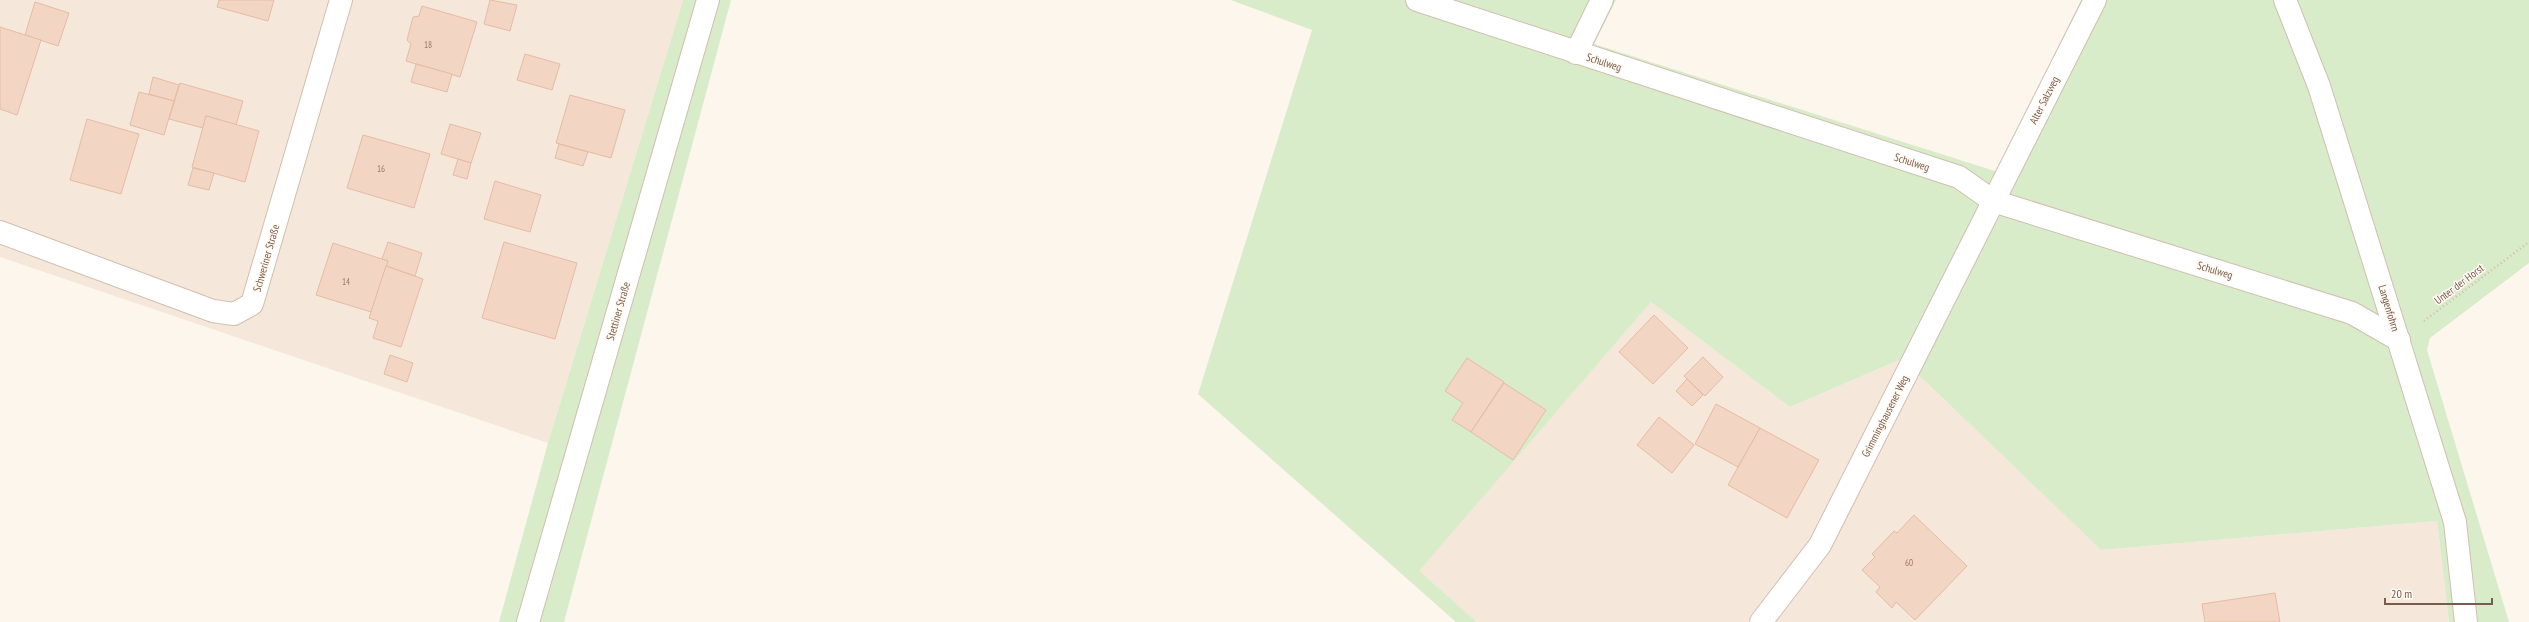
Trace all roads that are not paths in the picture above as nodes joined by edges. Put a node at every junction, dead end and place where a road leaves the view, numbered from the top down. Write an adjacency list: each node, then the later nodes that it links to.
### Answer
1 (341, 0): 9 (street, Schweriner Straße)
2 (708, 0): 11 (street, Stettiner Straße)
3 (1416, 0): 7 (street, Schulweg)
4 (1602, 0): 7 (street)
5 (2095, 0): 8 (street, Alter Salzweg)
6 (2285, 0): 10 (street, Langenfohrn)
7 (1576, 53): 8 (street, Schulweg)
8 (1993, 200): 10 (street, Schulweg); 12 (street, Grimminghausener Weg)
9 (0, 232)
10 (2399, 340): 13 (street, Langenfohrn)
11 (528, 622)
12 (1761, 622)
13 (2466, 622)

